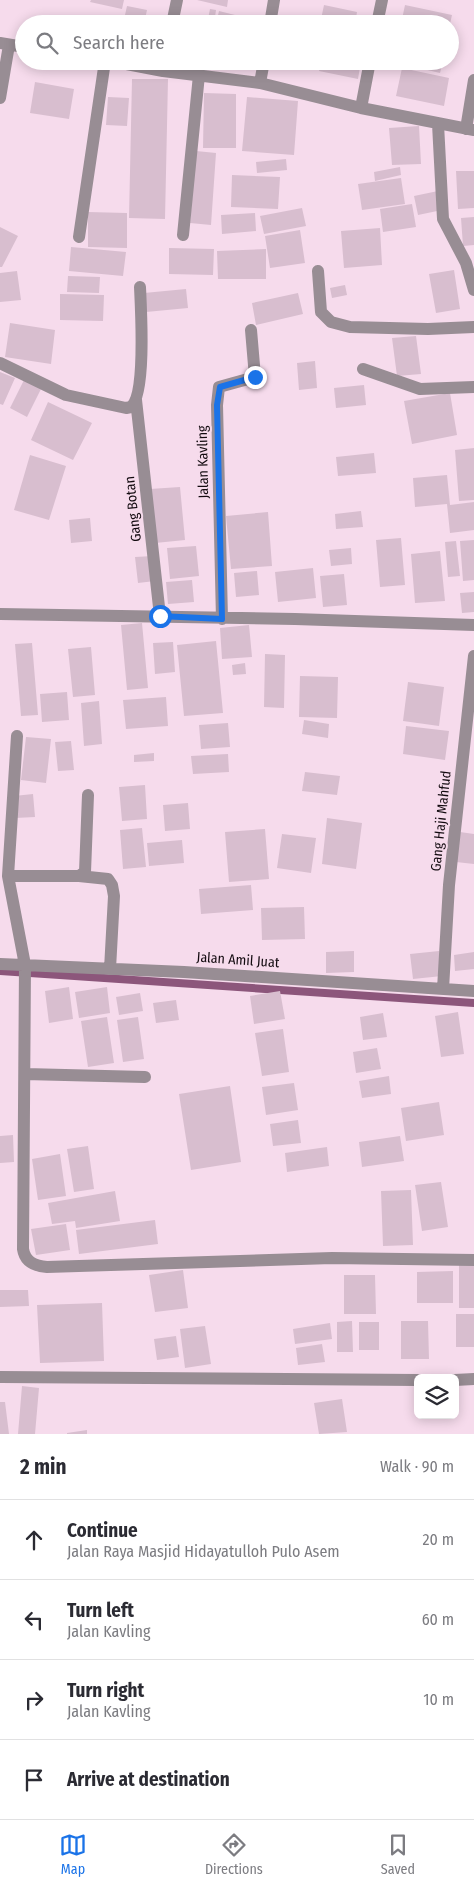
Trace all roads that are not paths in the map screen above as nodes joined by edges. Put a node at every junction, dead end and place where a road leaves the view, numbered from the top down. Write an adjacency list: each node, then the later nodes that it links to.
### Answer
1 (177, 0): 4 (street)
2 (274, 0): 5 (street)
3 (382, 0): 6 (street)
4 (174, 15)
5 (272, 15)
6 (379, 15)
7 (4, 44): 15 (street)
8 (104, 70): 20 (street)
9 (182, 70): 12 (street)
10 (262, 70): 14 (street)
11 (368, 70): 16 (street)
12 (199, 74): 14 (street); 19 (street)
13 (474, 80): 18 (street)
14 (260, 83): 16 (street)
15 (0, 98)
16 (361, 108): 17 (street)
17 (438, 124): 18 (street); 23 (street)
18 (470, 129)
19 (183, 236)
20 (80, 237)
21 (318, 271): 24 (street)
22 (140, 288): 29 (street, Gang Botan)
23 (474, 290)
24 (474, 327)
25 (251, 330): 32 (street, Jalan Kavling)
26 (0, 363): 29 (street)
27 (363, 369): 28 (street)
28 (474, 387)
29 (136, 400): 31 (street, Gang Botan)
30 (0, 614): 31 (street)
31 (160, 616): 32 (street)
32 (222, 619): 33 (street)
33 (474, 625)
34 (474, 656): 42 (street, Gang Haji Mahfud)
35 (17, 736): 37 (street)
36 (88, 795): 38 (street)
37 (8, 876): 38 (street); 41 (street)
38 (79, 876): 40 (street)
39 (0, 964): 41 (street, Jalan Amil Juat)
40 (110, 969): 41 (street, Jalan Amil Juat); 42 (street, Jalan Amil Juat)
41 (25, 971): 44 (street)
42 (443, 989): 43 (street, Jalan Amil Juat)
43 (474, 991)
44 (25, 1074): 45 (street); 46 (street)
45 (145, 1077)
46 (474, 1260)
47 (0, 1377): 48 (street)
48 (414, 1380)
49 (459, 1380): 50 (street)
50 (474, 1380)

